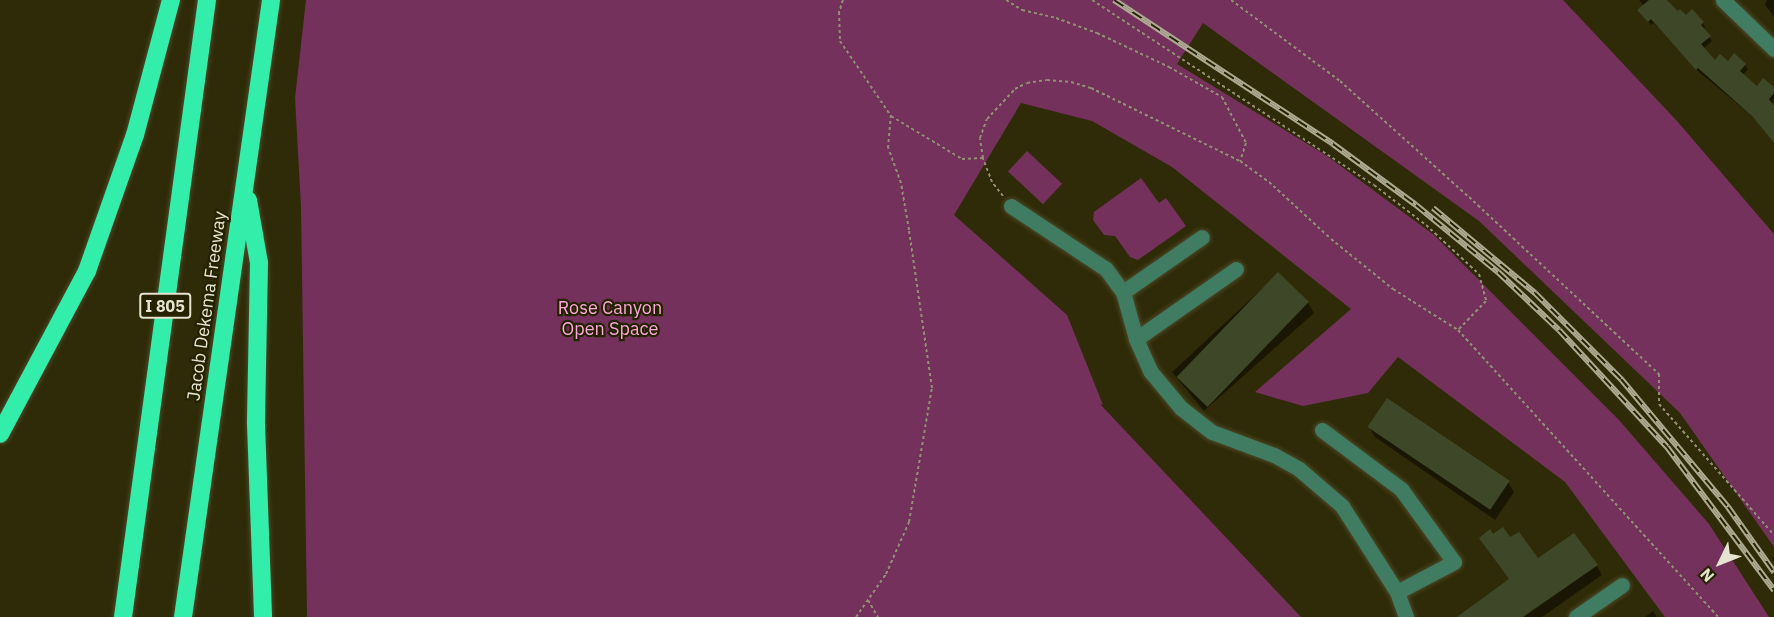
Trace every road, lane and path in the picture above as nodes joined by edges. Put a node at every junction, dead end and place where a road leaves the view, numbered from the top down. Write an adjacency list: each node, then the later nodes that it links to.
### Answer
1 (171, 0): 21 (highway)
2 (207, 0): 26 (highway, I 805)
3 (271, 0): 13 (highway, Jacob Dekema Freeway)
4 (843, 0): 10 (path)
5 (1006, 0): 12 (path)
6 (1092, 0): 18 (path)
7 (1231, 0): 22 (path)
8 (1722, 0): 9 (street)
9 (1774, 49)
10 (891, 116): 11 (path); 25 (path)
11 (983, 158): 12 (path); 14 (path)
12 (1240, 161): 18 (path)
13 (245, 184): 27 (highway, Jacob Dekema Freeway); 28 (highway)
14 (1011, 206): 17 (street)
15 (1202, 237): 17 (street)
16 (1236, 268): 19 (street)
17 (1123, 292): 19 (street)
18 (1458, 330): 33 (path)
19 (1136, 339): 24 (street)
20 (1322, 430): 24 (street)
21 (0, 434)
22 (1774, 536)
23 (1622, 585): 32 (street)
24 (1397, 592): 31 (street)
25 (868, 600): 29 (path); 30 (path)
26 (123, 617)
27 (183, 617)
28 (263, 617)
29 (856, 617)
30 (878, 617)
31 (1406, 617)
32 (1576, 617)
33 (1718, 617)

